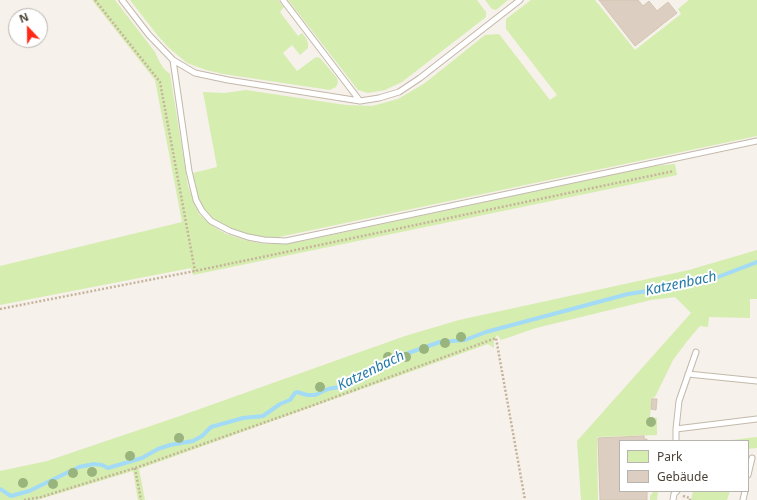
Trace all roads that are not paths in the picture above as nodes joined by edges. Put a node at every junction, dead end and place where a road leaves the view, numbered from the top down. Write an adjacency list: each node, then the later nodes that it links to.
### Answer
1 (122, 0): 4 (lane)
2 (284, 0): 5 (lane)
3 (520, 0): 5 (lane)
4 (173, 60): 5 (lane); 6 (lane)
5 (360, 101)
6 (757, 141)
7 (696, 352): 8 (lane)
8 (688, 374): 9 (lane); 11 (lane)
9 (757, 381)
10 (757, 419): 11 (lane)
11 (676, 429): 12 (lane)
12 (676, 440)
13 (752, 458): 14 (lane)
14 (749, 471)

